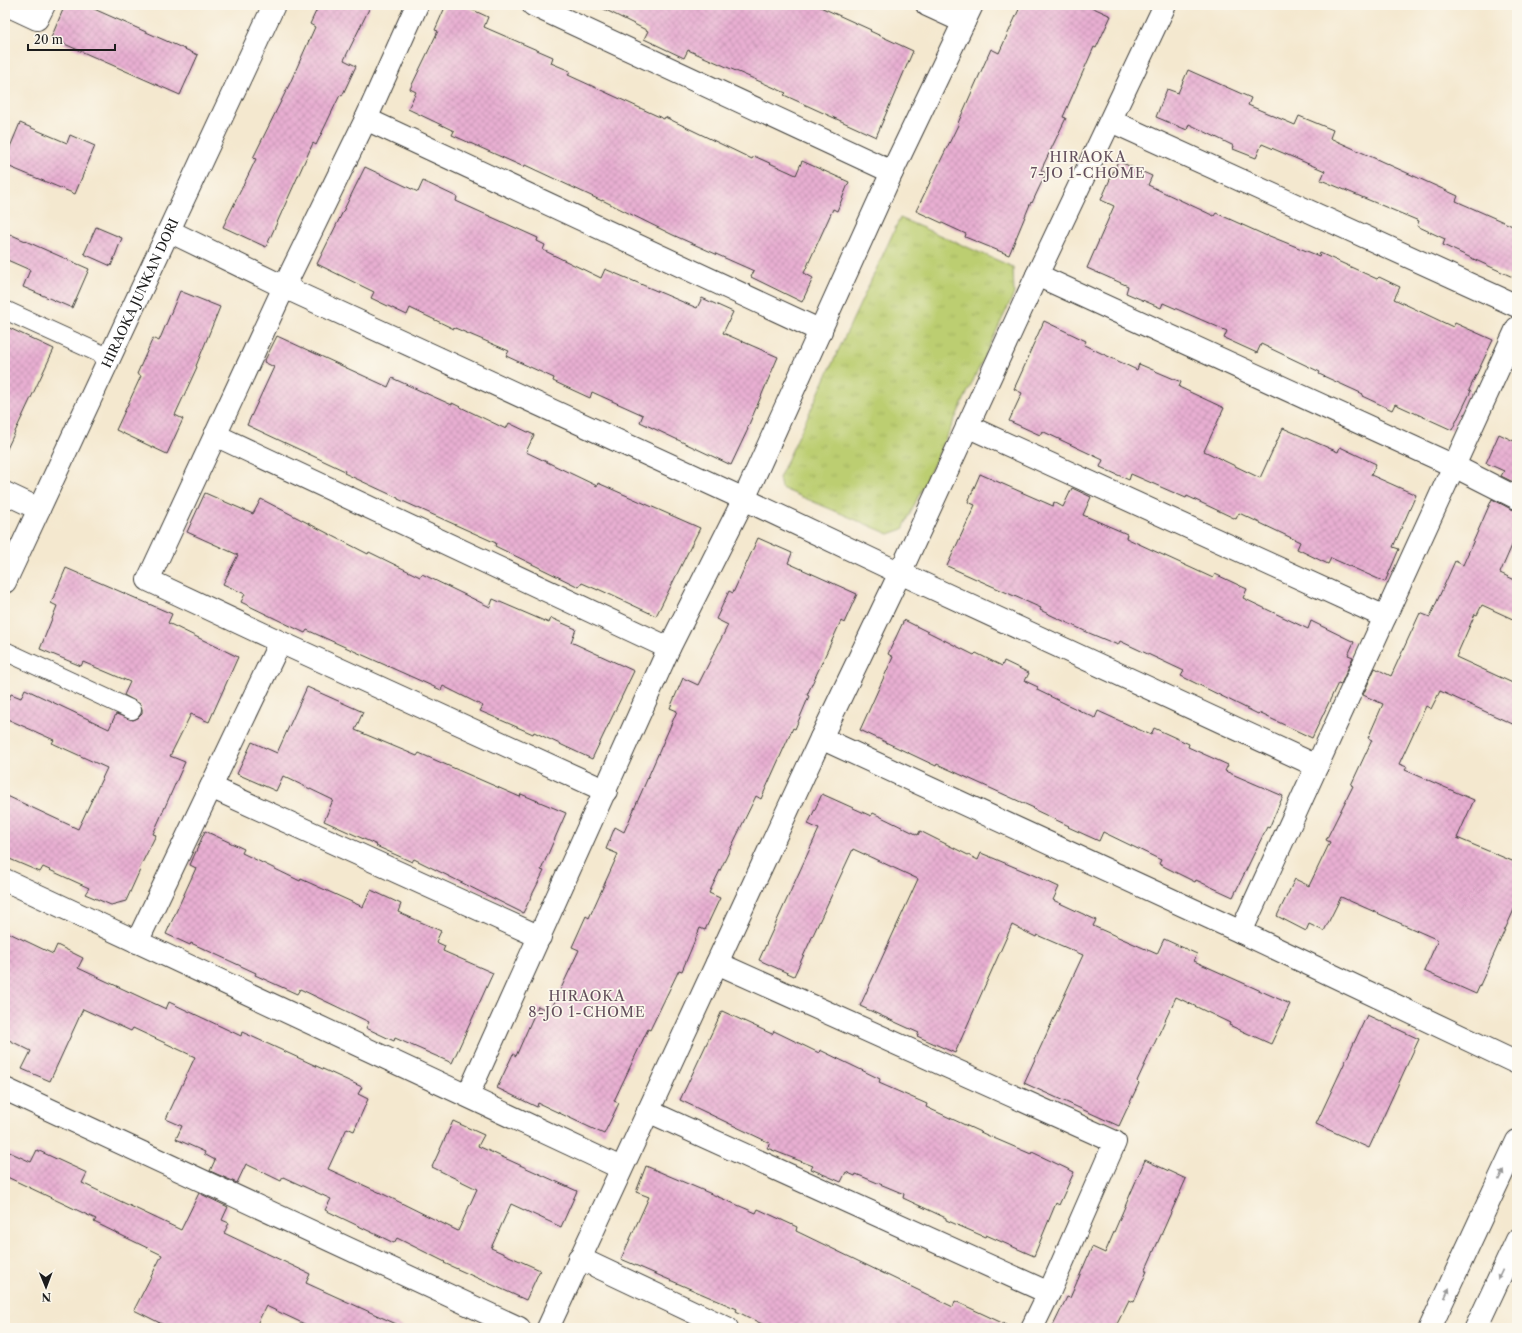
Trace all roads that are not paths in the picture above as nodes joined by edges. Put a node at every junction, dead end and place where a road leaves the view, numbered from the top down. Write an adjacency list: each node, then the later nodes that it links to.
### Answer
1 (7, 5): 2 (street)
2 (44, 5)
3 (274, 5): 12 (street, HIRAOKA JUNKAN DORI)
4 (417, 5): 9 (street)
5 (533, 5): 11 (street)
6 (927, 5): 8 (street)
7 (1166, 5): 10 (street)
8 (968, 14): 11 (street)
9 (366, 119): 14 (street); 18 (street)
10 (1111, 121): 13 (street); 15 (street)
11 (892, 172): 18 (street)
12 (169, 231): 14 (street); 19 (street, HIRAOKA JUNKAN DORI)
13 (1037, 275): 20 (street); 22 (street)
14 (284, 287): 21 (street); 25 (street)
15 (1517, 306)
16 (5, 310): 19 (lane)
17 (1517, 328): 22 (street)
18 (821, 331): 25 (street)
19 (110, 358): 26 (street, HIRAOKA JUNKAN DORI)
20 (967, 426): 27 (street); 29 (street)
21 (215, 435): 30 (street); 31 (street)
22 (1454, 466): 24 (street); 29 (street)
23 (5, 493): 26 (street)
24 (1517, 498)
25 (744, 499): 27 (street); 31 (street)
26 (39, 509): 28 (street, HIRAOKA JUNKAN DORI)
27 (900, 573): 34 (street); 35 (street)
28 (5, 582)
29 (1385, 617): 35 (street)
30 (280, 642): 36 (street); 37 (street)
31 (669, 648): 37 (street)
32 (5, 651): 33 (lane)
33 (132, 710)
34 (822, 738): 39 (street); 42 (street)
35 (1317, 766): 39 (street)
36 (211, 787): 40 (street); 41 (street)
37 (606, 791): 40 (street)
38 (5, 880): 41 (street)
39 (1242, 932): 43 (street)
40 (540, 937): 45 (street)
41 (137, 942): 45 (street)
42 (717, 963): 46 (street); 51 (street)
43 (1517, 1063)
44 (5, 1089): 52 (street)
45 (468, 1095): 48 (street)
46 (648, 1112): 48 (street); 51 (street)
47 (1517, 1141): 56 (street, one-way to 47)
48 (621, 1168): 50 (street)
49 (1517, 1240): 57 (street, one-way to 57)
50 (580, 1258): 53 (street); 54 (street)
51 (1049, 1293): 55 (street)
52 (519, 1328)
53 (548, 1328)
54 (727, 1328)
55 (1032, 1328)
56 (1430, 1328)
57 (1476, 1328)

